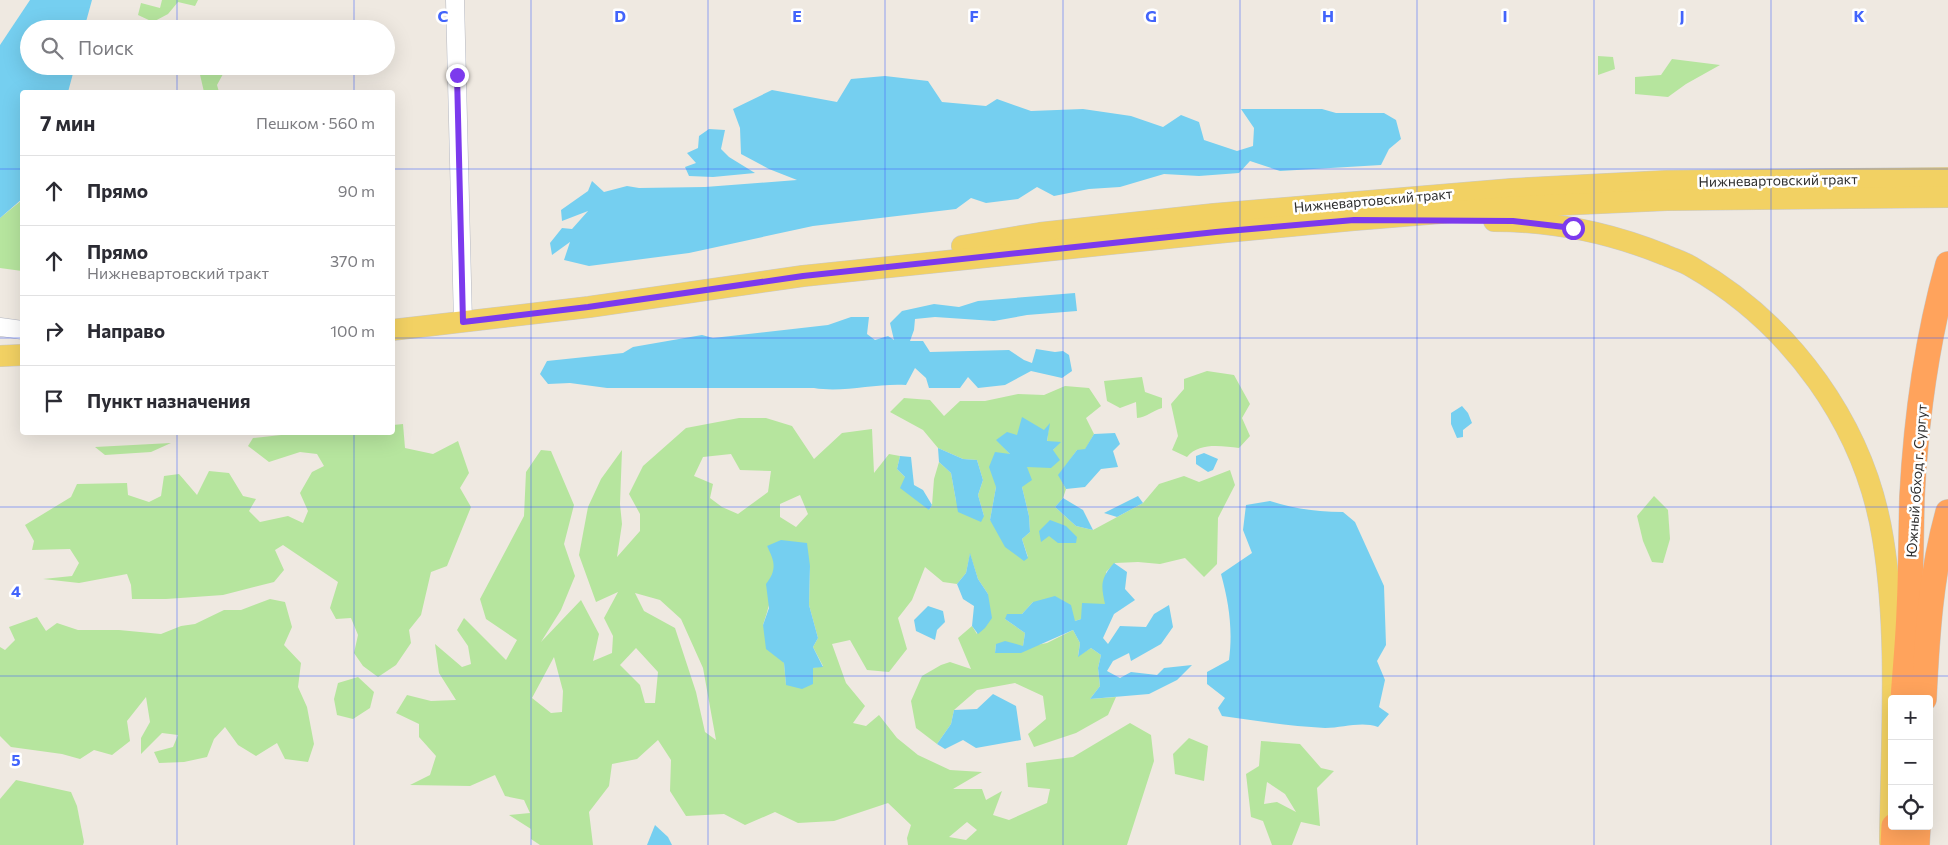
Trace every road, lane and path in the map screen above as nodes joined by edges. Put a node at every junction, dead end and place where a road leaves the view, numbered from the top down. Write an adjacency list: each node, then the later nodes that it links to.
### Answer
1 (455, 0): 7 (lane)
2 (1948, 178): 6 (main road, Нижневартовский тракт)
3 (1948, 197): 4 (main road, Нижневартовский тракт)
4 (1354, 220): 6 (main road, Нижневартовский тракт); 21 (main road)
5 (1948, 264): 14 (highway, Южный обход г. Сургут)
6 (803, 276): 7 (main road, Нижневартовский тракт)
7 (463, 322): 10 (main road, Нижневартовский тракт)
8 (0, 327): 9 (lane)
9 (20, 330)
10 (395, 330)
11 (20, 355): 12 (main road)
12 (0, 356)
13 (1948, 512): 17 (highway, Южный обход г. Сургут)
14 (1909, 611): 15 (highway, Южный обход г. Сургут); 16 (highway, Южный обход г. Сургут)
15 (1903, 695)
16 (1911, 695)
17 (1924, 695)
18 (1894, 830): 21 (highway)
19 (1914, 830): 22 (highway)
20 (1918, 830): 22 (highway)
21 (1892, 845)
22 (1916, 845)

